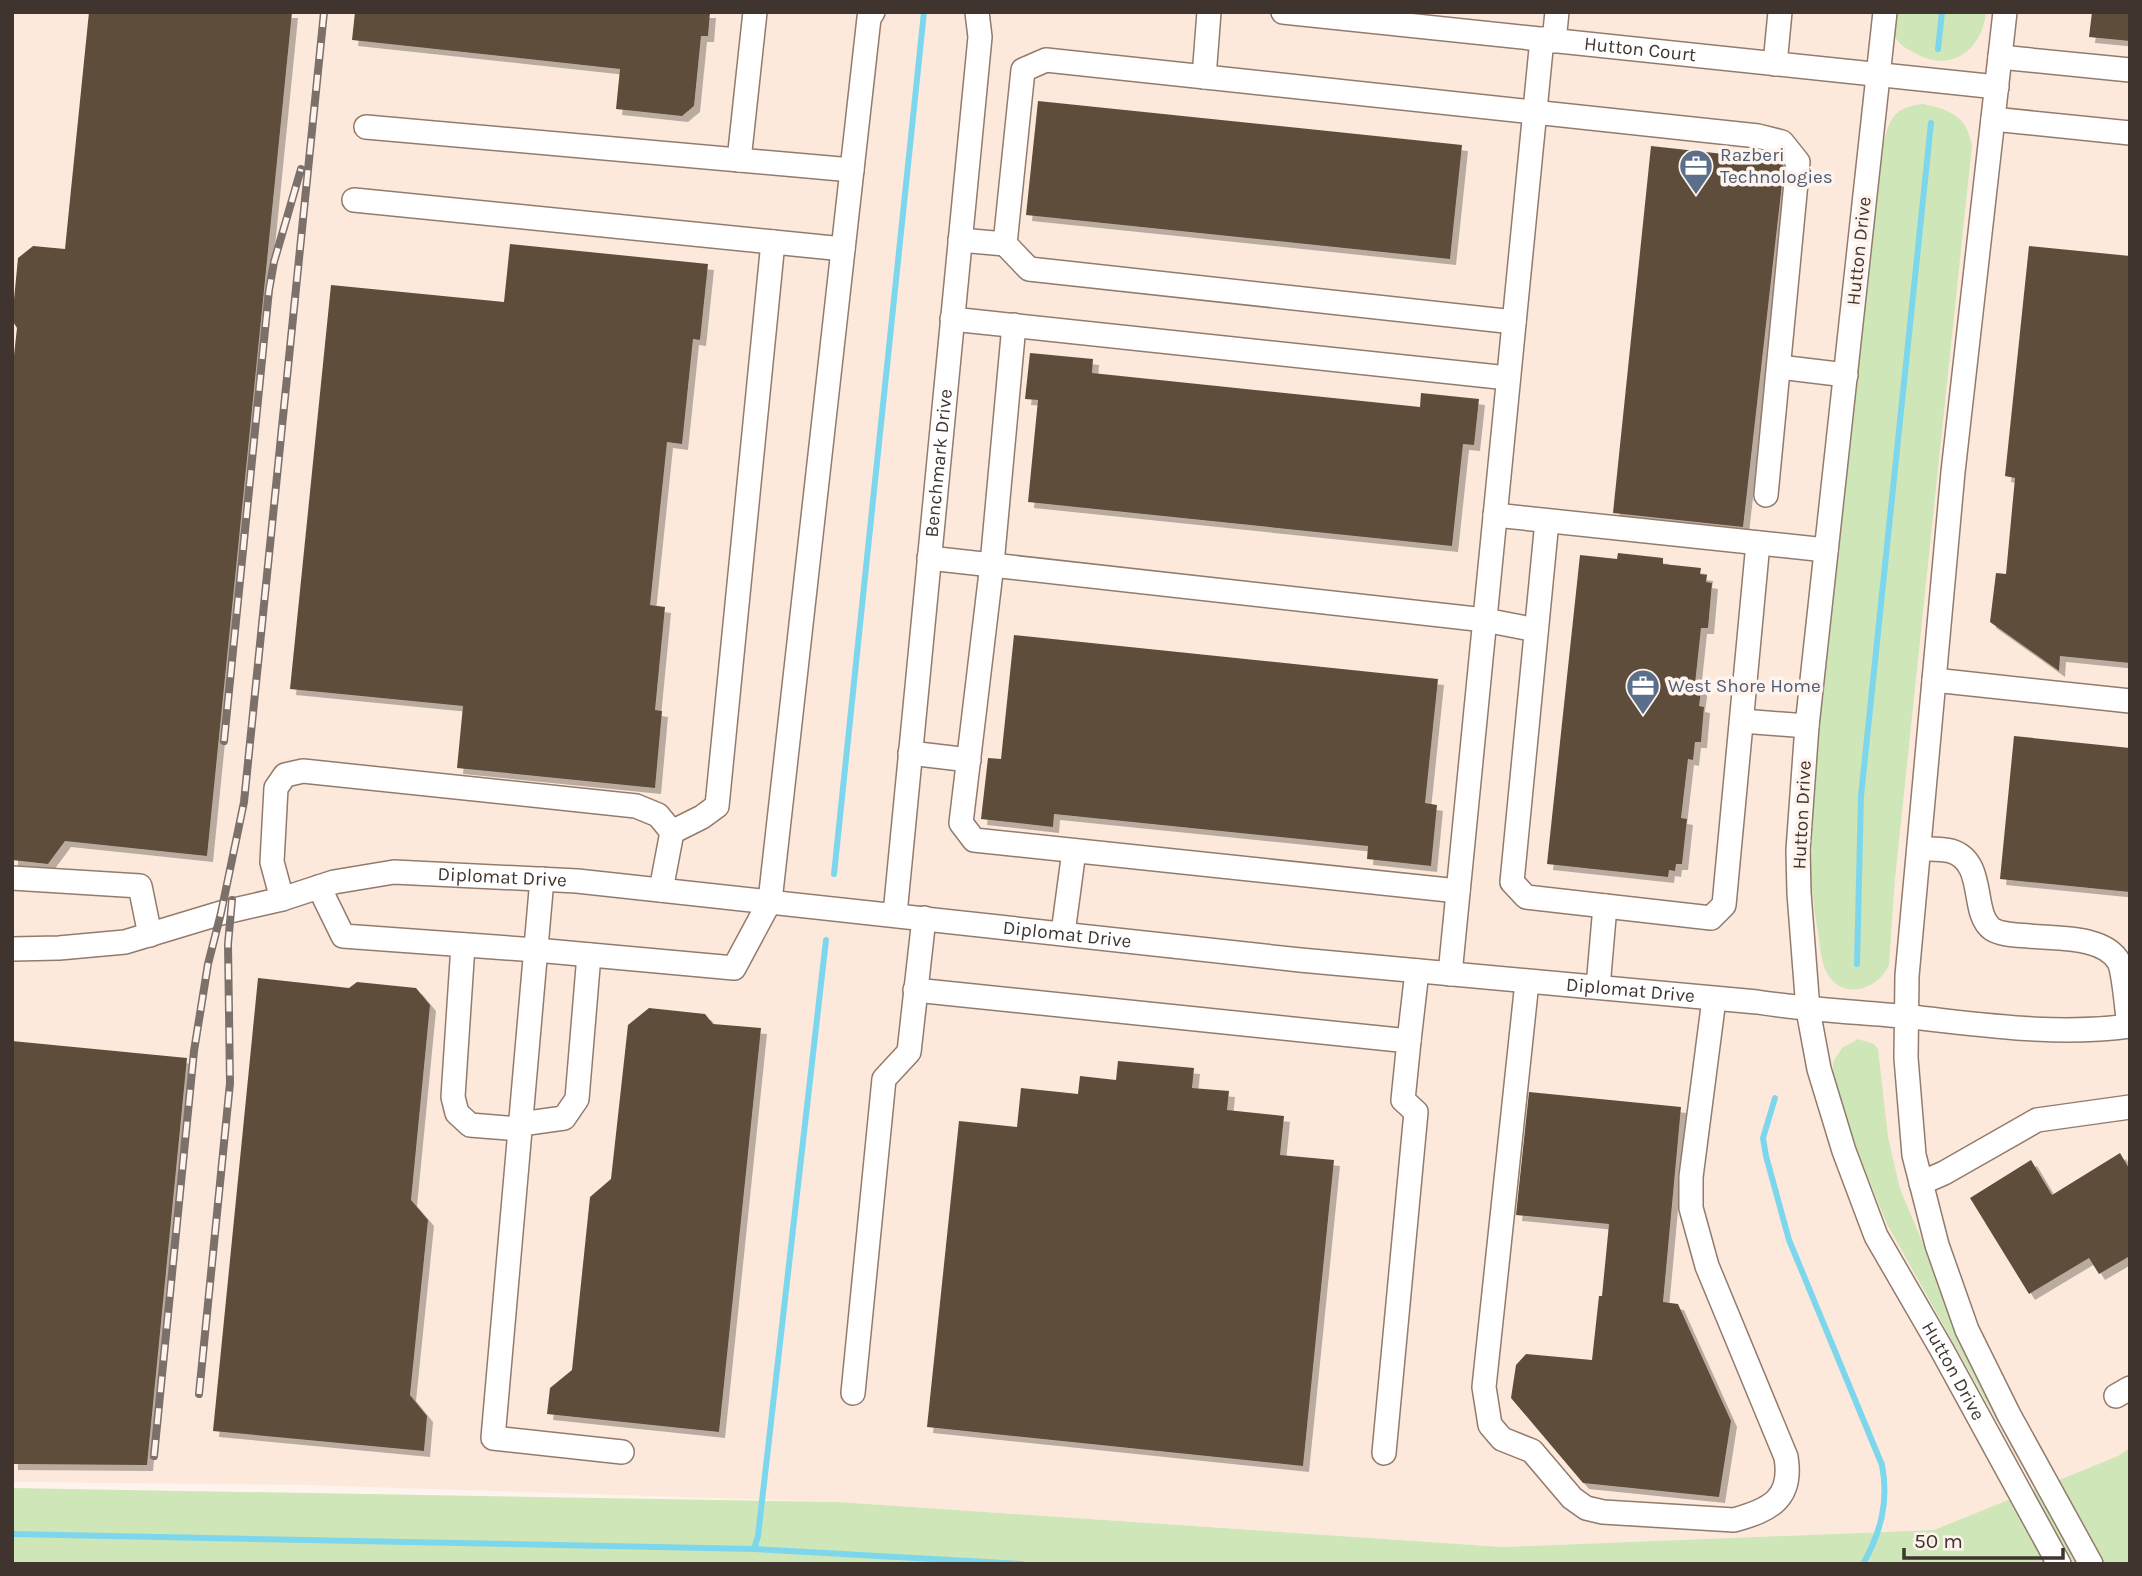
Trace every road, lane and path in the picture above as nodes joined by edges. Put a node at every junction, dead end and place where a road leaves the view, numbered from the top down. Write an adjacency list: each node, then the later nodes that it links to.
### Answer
1 (755, 12): 21 (street)
2 (873, 12): 22 (street)
3 (977, 12): 24 (street, Benchmark Drive)
4 (1209, 12): 15 (street)
5 (1557, 12): 10 (street)
6 (1780, 12): 12 (street)
7 (1885, 12): 14 (street, Hutton Drive)
8 (2005, 12): 11 (street, Hutton Drive)
9 (1290, 13): 10 (street, Hutton Court)
10 (1548, 40): 12 (street, Hutton Court); 17 (street)
11 (2000, 58): 13 (street); 16 (street, Hutton Drive)
12 (1775, 64): 14 (street, Hutton Court)
13 (2130, 70)
14 (1879, 75): 16 (street, Hutton Court); 32 (street, Hutton Drive)
15 (1204, 77): 17 (street); 26 (street)
16 (1997, 87): 18 (street, Hutton Drive)
17 (1534, 113): 29 (street); 31 (street)
18 (1993, 118): 20 (street); 43 (street, Hutton Drive)
19 (366, 127): 21 (street)
20 (2130, 133)
21 (739, 160): 22 (street)
22 (852, 170): 27 (street)
23 (354, 200): 25 (street)
24 (960, 240): 26 (street); 28 (street, Benchmark Drive)
25 (773, 242): 27 (street); 49 (street)
26 (1005, 244): 29 (street)
27 (843, 249): 58 (street)
28 (952, 319): 30 (street); 39 (street, Benchmark Drive)
29 (1514, 321): 33 (street)
30 (1014, 326): 33 (street); 40 (street)
31 (1779, 367): 32 (street); 34 (street)
32 (1846, 375): 38 (street, Hutton Drive)
33 (1508, 378): 35 (street)
34 (1766, 495)
35 (1495, 515): 36 (street); 41 (street)
36 (1547, 521): 37 (street); 42 (street)
37 (1758, 543): 38 (street); 45 (street)
38 (1826, 550): 46 (street, Hutton Drive)
39 (929, 558): 40 (street); 47 (street, Benchmark Drive)
40 (992, 564): 41 (street); 48 (street)
41 (1485, 620): 42 (street); 56 (street)
42 (1536, 630): 59 (street)
43 (1934, 680): 44 (street); 50 (street, Hutton Drive)
44 (2130, 701)
45 (1742, 721): 46 (street); 59 (street)
46 (1807, 726): 74 (street, Hutton Drive)
47 (910, 753): 48 (street); 60 (street, Benchmark Drive)
48 (969, 760): 51 (street)
49 (672, 832): 55 (street); 57 (street)
50 (1919, 849): 75 (street, Hutton Drive); 76 (street)
51 (1074, 851): 56 (street); 62 (street)
52 (12, 878): 63 (street)
53 (542, 879): 54 (street, Diplomat Drive); 55 (street, Diplomat Drive); 66 (street)
54 (319, 887): 57 (street, Diplomat Drive); 64 (street)
55 (661, 890): 58 (street, Diplomat Drive)
56 (1458, 891): 69 (street)
57 (282, 899): 63 (street, Diplomat Drive)
58 (770, 901): 60 (street, Diplomat Drive); 67 (street)
59 (1605, 906): 71 (street)
60 (895, 914): 61 (street, Diplomat Drive)
61 (924, 918): 62 (street, Diplomat Drive); 72 (street)
62 (1063, 933): 68 (street, Diplomat Drive)
63 (150, 935): 65 (street, Diplomat Drive)
64 (463, 944): 66 (street); 79 (street)
65 (12, 949)
66 (536, 950): 67 (street); 79 (street)
67 (589, 955): 79 (street)
68 (1417, 971): 69 (street, Diplomat Drive); 77 (street)
69 (1450, 974): 70 (street, Diplomat Drive)
70 (1527, 982): 71 (street, Diplomat Drive); 73 (street)
71 (1598, 987): 73 (street, Diplomat Drive)
72 (915, 990): 77 (street); 81 (street)
73 (1714, 999): 74 (street, Diplomat Drive)
74 (1808, 1010): 75 (street, Diplomat Drive); 84 (street, Hutton Drive)
75 (1907, 1017): 76 (street, Diplomat Drive); 80 (street, Hutton Drive)
76 (2129, 1026)
77 (1409, 1041): 83 (street)
78 (2130, 1107): 80 (street)
79 (521, 1127): 82 (street)
80 (1921, 1183): 85 (street, Hutton Drive)
81 (853, 1393)
82 (622, 1452)
83 (1384, 1453)
84 (2059, 1564)
85 (2091, 1564)

